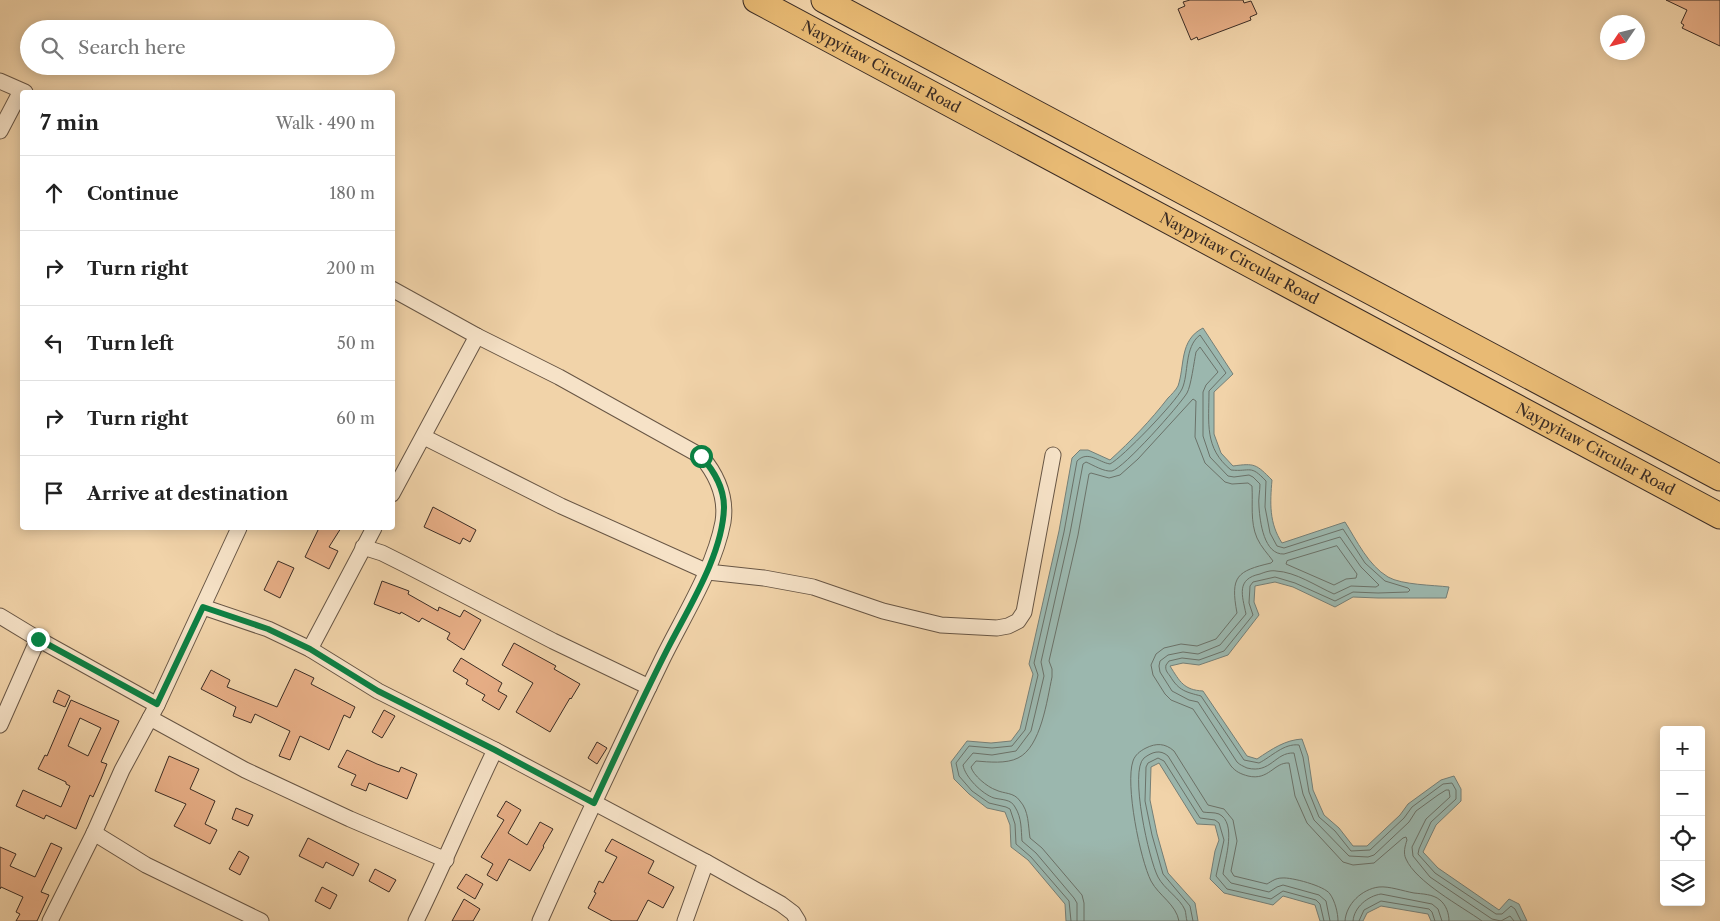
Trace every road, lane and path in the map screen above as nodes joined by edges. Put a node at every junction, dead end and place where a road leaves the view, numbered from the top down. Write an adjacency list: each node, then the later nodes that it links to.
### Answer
1 (756, 0): 13 (main road, Naypyitaw Circular Road)
2 (824, 0): 11 (main road)
3 (0, 81): 4 (street)
4 (20, 91)
5 (20, 97): 6 (street)
6 (0, 132)
7 (395, 291): 8 (street)
8 (477, 336): 9 (street); 17 (street)
9 (424, 437): 12 (street); 17 (street)
10 (1053, 455): 17 (street)
11 (1720, 478)
12 (395, 489)
13 (1720, 516)
14 (239, 530): 18 (street)
15 (373, 530): 16 (street)
16 (363, 547): 21 (street); 22 (street)
17 (708, 572): 22 (street)
18 (203, 607): 21 (street); 23 (street)
19 (0, 616): 20 (street)
20 (38, 639): 23 (street); 24 (street)
21 (310, 649): 25 (street)
22 (649, 687): 26 (street)
23 (154, 711): 27 (street); 28 (street)
24 (0, 725)
25 (495, 750): 26 (street); 28 (street)
26 (594, 803): 29 (street); 33 (street)
27 (94, 833): 30 (street); 31 (street)
28 (446, 860): 32 (street)
29 (706, 862): 34 (street); 35 (street)
30 (50, 921)
31 (261, 921)
32 (416, 921)
33 (540, 921)
34 (685, 921)
35 (798, 921)

